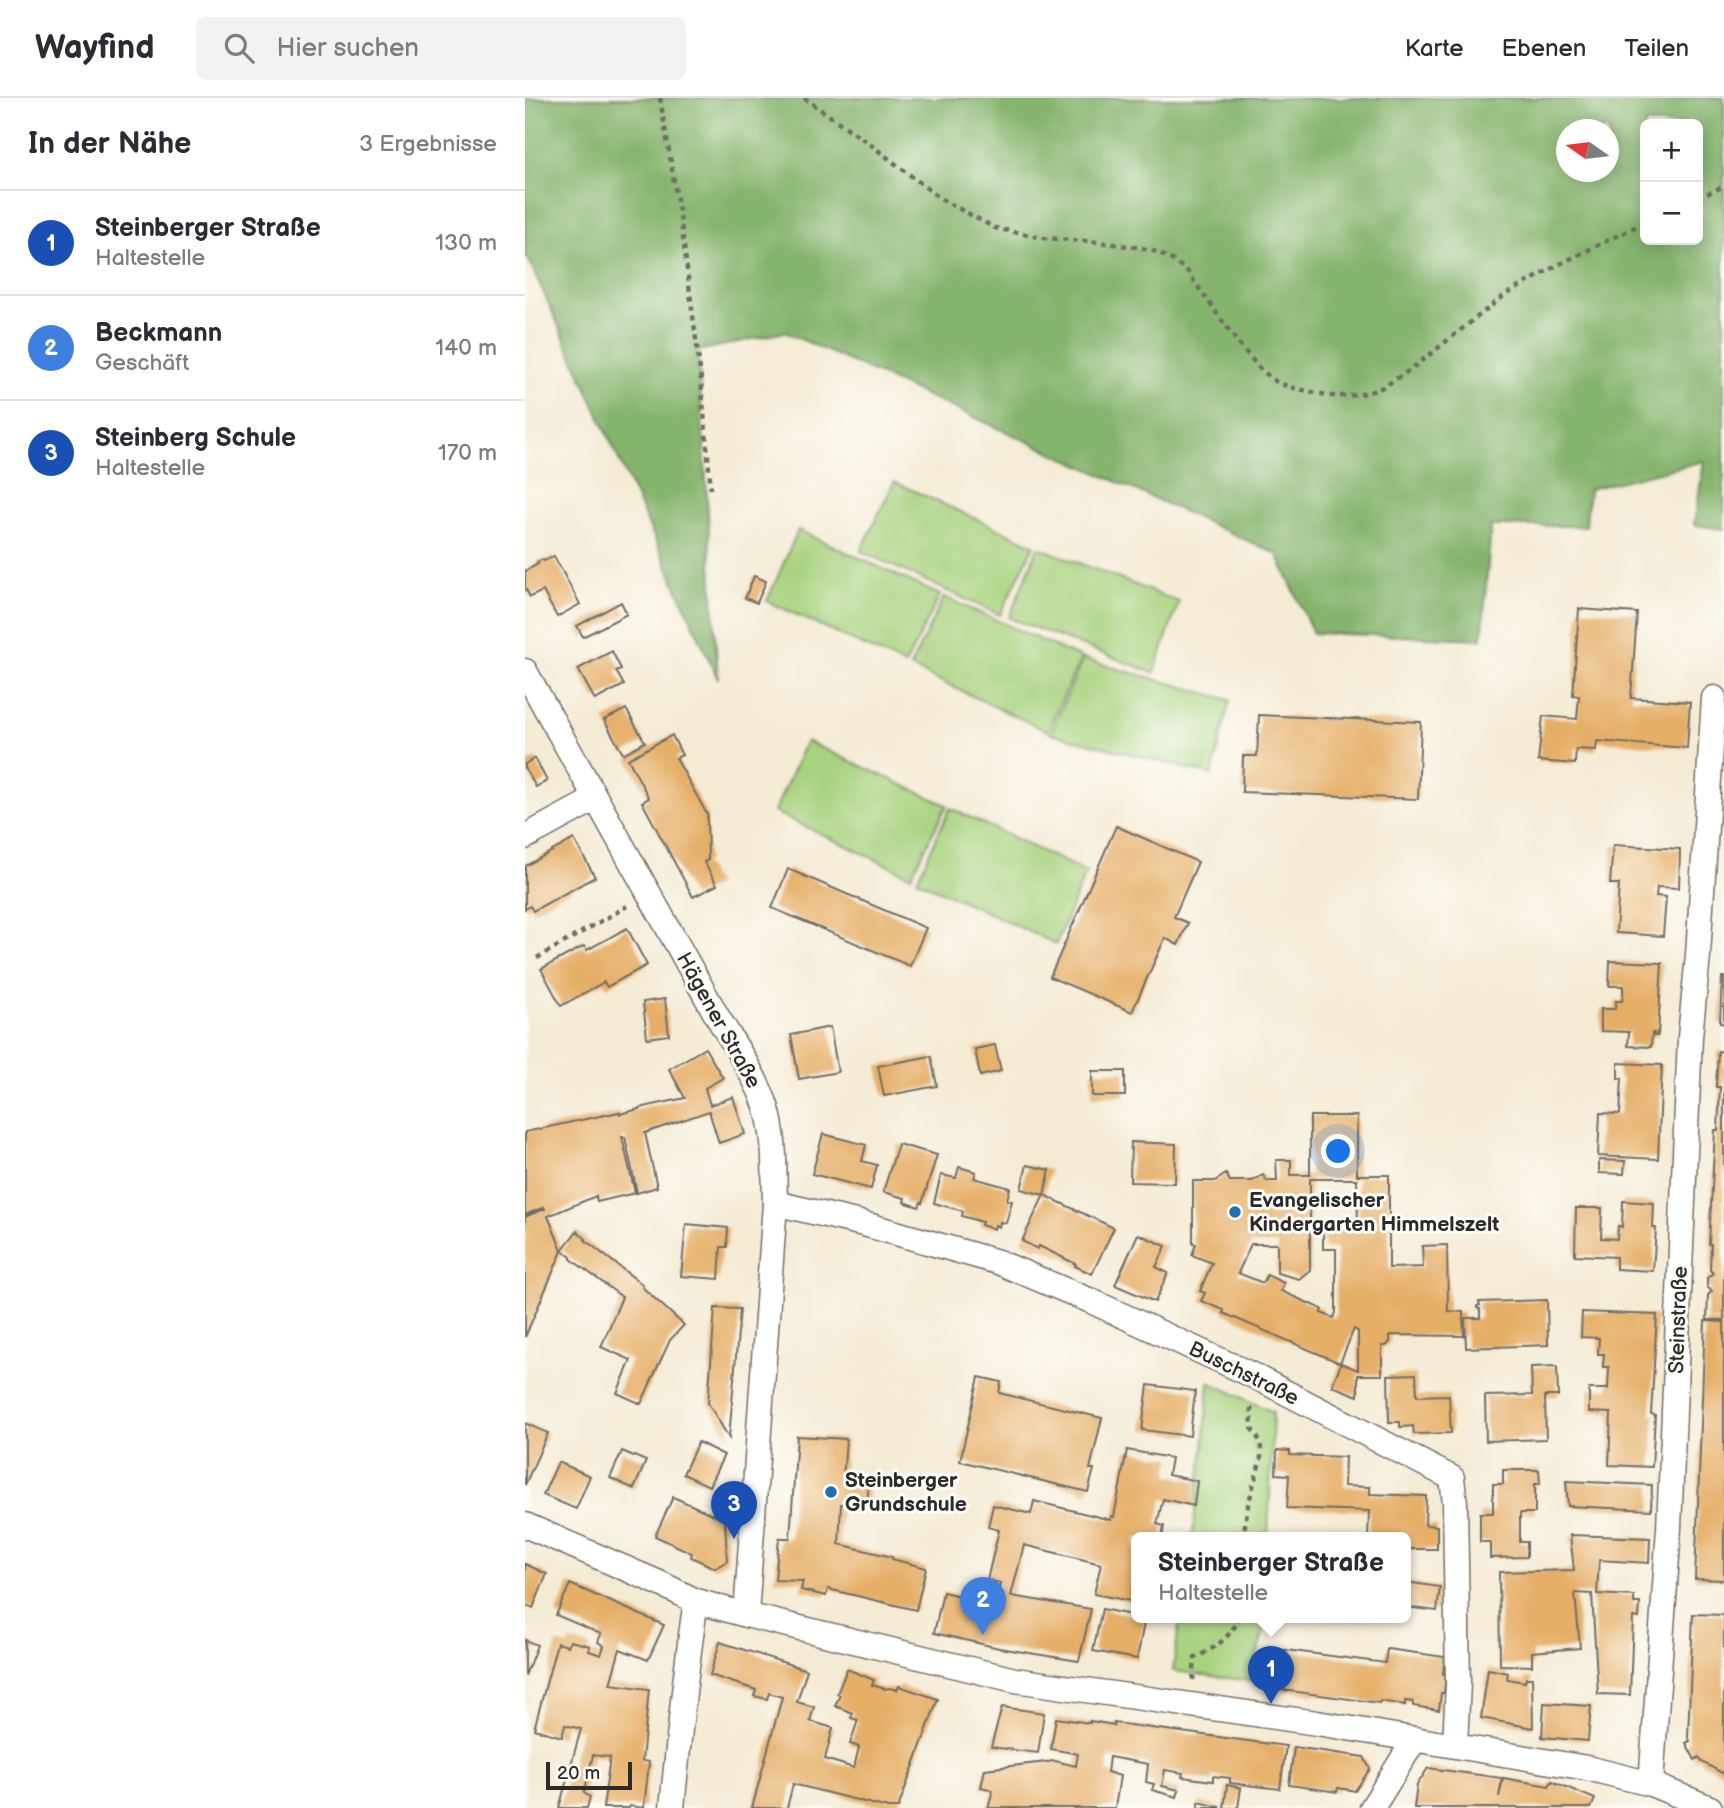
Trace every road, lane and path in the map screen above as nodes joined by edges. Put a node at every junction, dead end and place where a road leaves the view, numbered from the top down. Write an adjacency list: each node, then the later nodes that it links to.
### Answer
1 (660, 98): 6 (path)
2 (804, 98): 5 (path)
3 (1724, 186): 4 (path)
4 (1703, 196)
5 (1640, 224)
6 (711, 489)
7 (525, 671): 8 (street, Hägener Straße)
8 (531, 696): 10 (street, Hägener Straße)
9 (1714, 698): 12 (street, Steinstraße)
10 (595, 799): 11 (street); 13 (street, Hägener Straße)
11 (525, 837)
12 (1714, 853): 25 (street, Steinstraße)
13 (648, 894): 14 (path); 15 (street, Hägener Straße)
14 (537, 958)
15 (775, 1203): 16 (street, Buschstraße); 20 (street, Hägener Straße)
16 (1252, 1375): 18 (path); 24 (street, Buschstraße)
17 (525, 1525): 19 (street)
18 (1244, 1532)
19 (696, 1601): 20 (street); 26 (street)
20 (746, 1615): 22 (street)
21 (1237, 1623): 22 (path)
22 (1191, 1705): 23 (street)
23 (1415, 1739): 24 (street); 27 (street)
24 (1455, 1745): 25 (street)
25 (1651, 1784): 28 (street)
26 (672, 1808)
27 (1372, 1808)
28 (1710, 1808)

